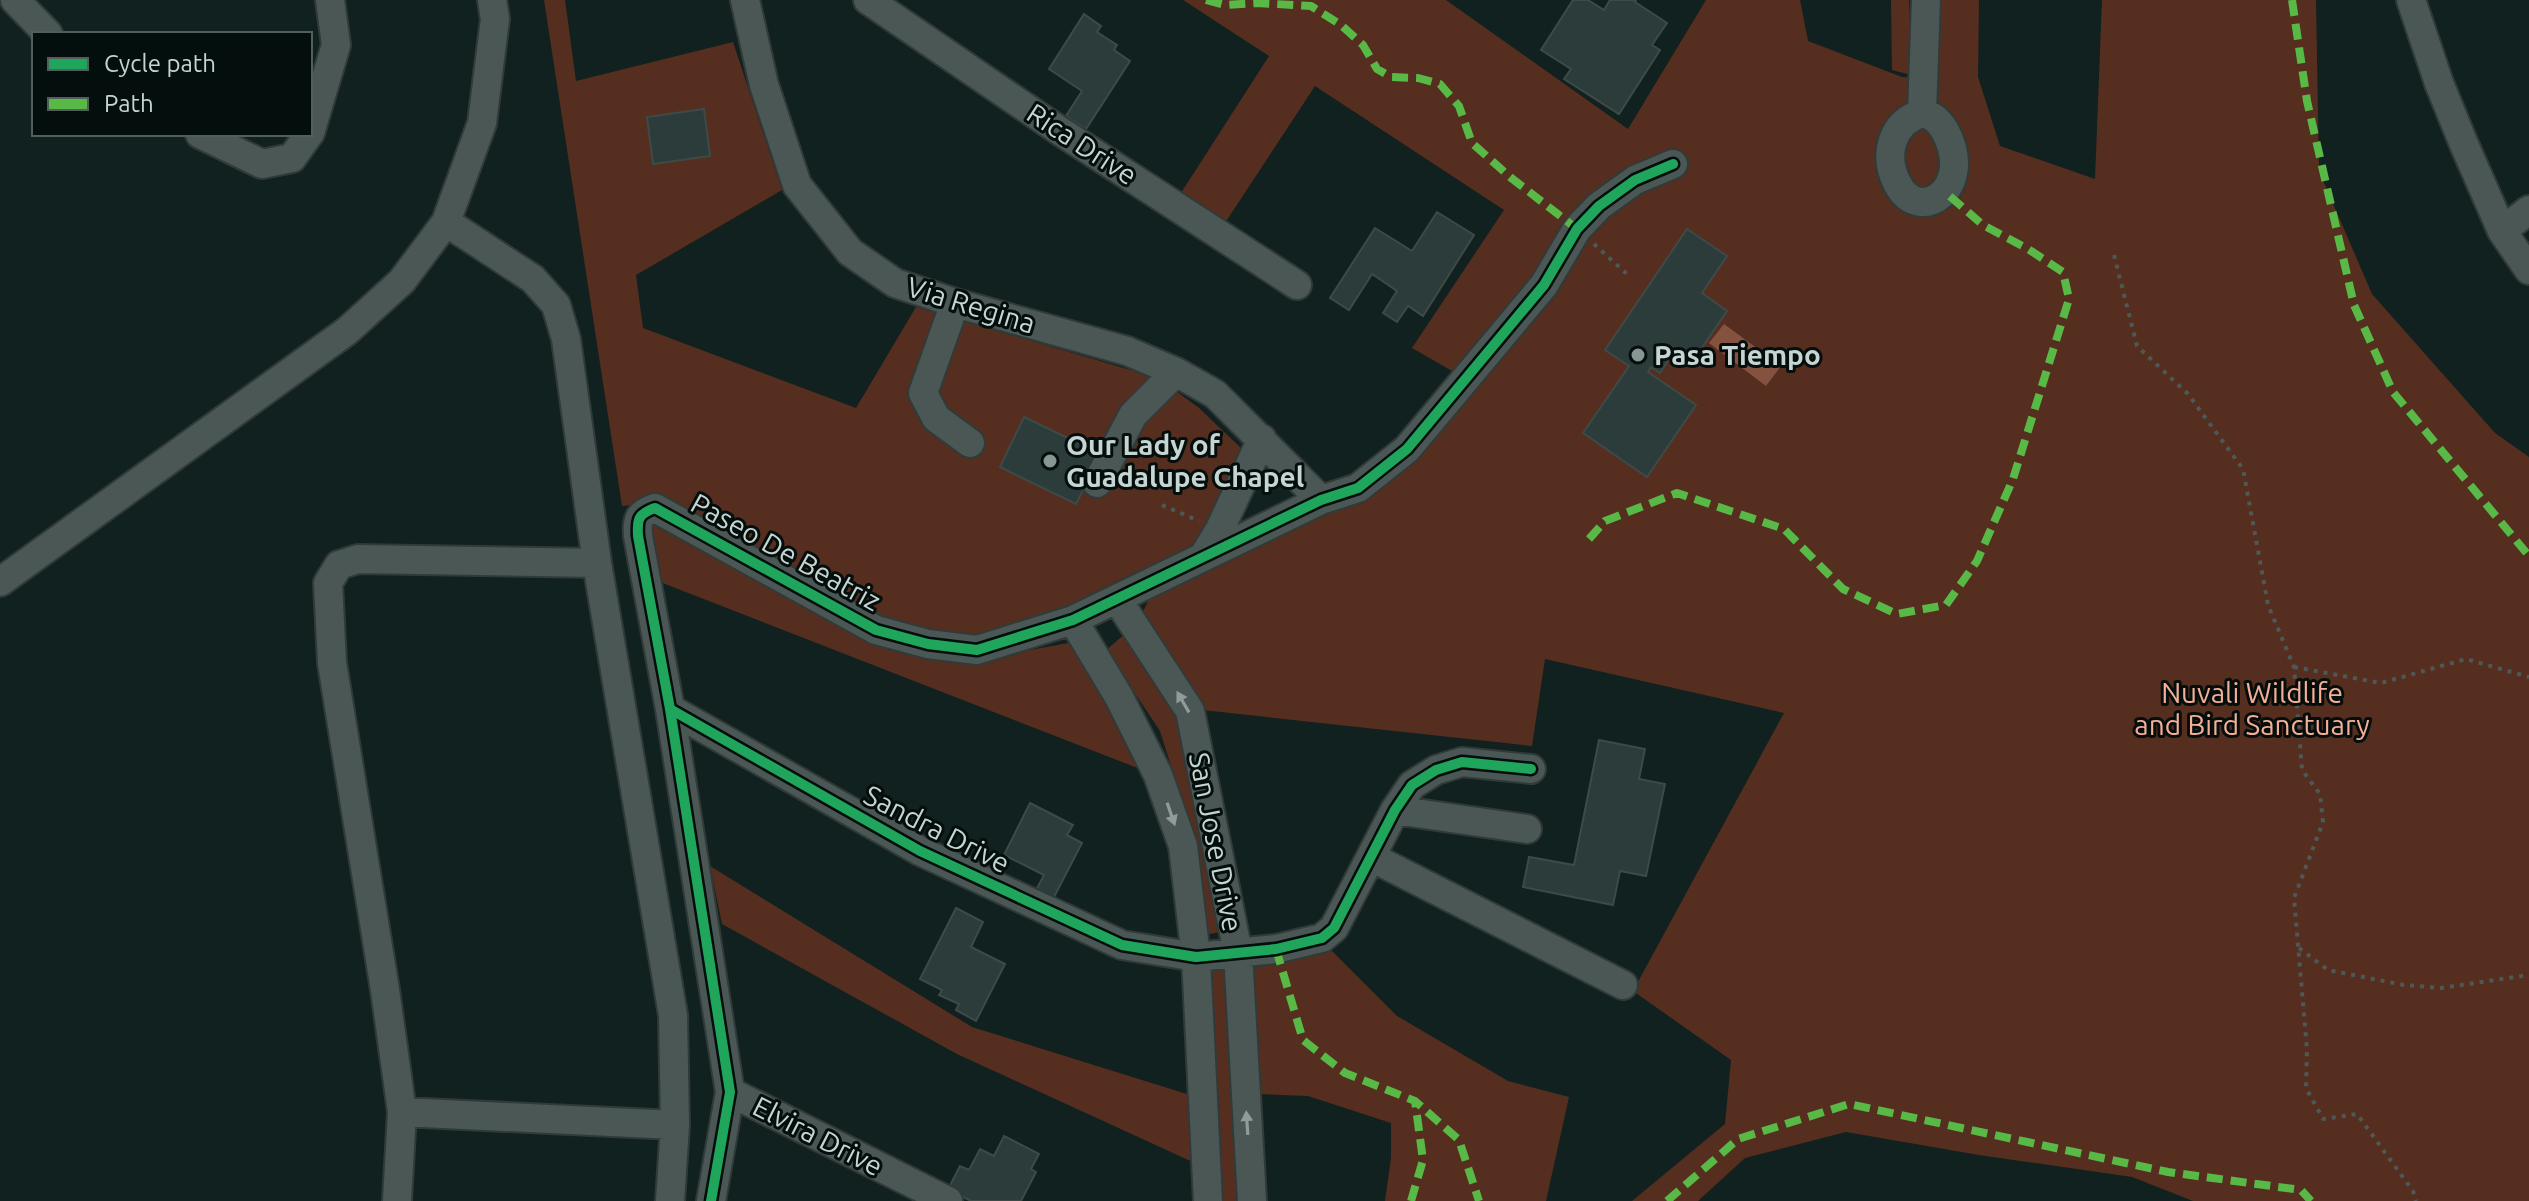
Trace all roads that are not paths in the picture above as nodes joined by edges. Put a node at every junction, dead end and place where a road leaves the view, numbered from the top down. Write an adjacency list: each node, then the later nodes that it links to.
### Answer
1 (15, 0): 8 (street)
2 (330, 0): 10 (street)
3 (492, 0): 15 (street)
4 (745, 0): 18 (street, Via Regina)
5 (868, 0): 17 (street, Rica Drive)
6 (1926, 0): 9 (street)
7 (2411, 0): 16 (street)
8 (46, 32)
9 (1922, 113)
10 (312, 126)
11 (204, 136): 12 (street)
12 (308, 136)
13 (1673, 164): 23 (street)
14 (2529, 210): 16 (street)
15 (446, 222): 25 (street); 26 (street)
16 (2519, 248)
17 (1297, 285)
18 (955, 303): 19 (street, Via Regina); 21 (street)
19 (1176, 372): 20 (street, Via Regina); 22 (street)
20 (1262, 439): 23 (street, Via Regina); 24 (street)
21 (970, 443)
22 (1097, 483)
23 (1321, 500): 24 (street)
24 (1205, 554): 27 (street)
25 (597, 563): 38 (street); 39 (street)
26 (0, 582)
27 (1117, 599): 28 (street); 34 (street, San Jose Drive, one-way to 27)
28 (1073, 620): 29 (street, Paseo De Beatriz); 35 (street, San Jose Drive, one-way to 35)
29 (670, 709): 35 (street, Sandra Drive); 37 (street, Paseo De Beatriz)
30 (1531, 769): 31 (street, Sandra Drive)
31 (1395, 810): 32 (street); 33 (street, Sandra Drive)
32 (1527, 829)
33 (1371, 857): 34 (street, Sandra Drive); 36 (street)
34 (1238, 953): 35 (street, Sandra Drive); 45 (street, San Jose Drive, one-way to 34)
35 (1196, 957): 44 (street, San Jose Drive)
36 (1623, 985)
37 (730, 1092): 42 (street, Paseo De Beatriz); 43 (street, Elvira Drive)
38 (402, 1112): 39 (street); 40 (street)
39 (675, 1125): 41 (street)
40 (397, 1201)
41 (670, 1201)
42 (711, 1201)
43 (948, 1201)
44 (1208, 1201)
45 (1252, 1201)

